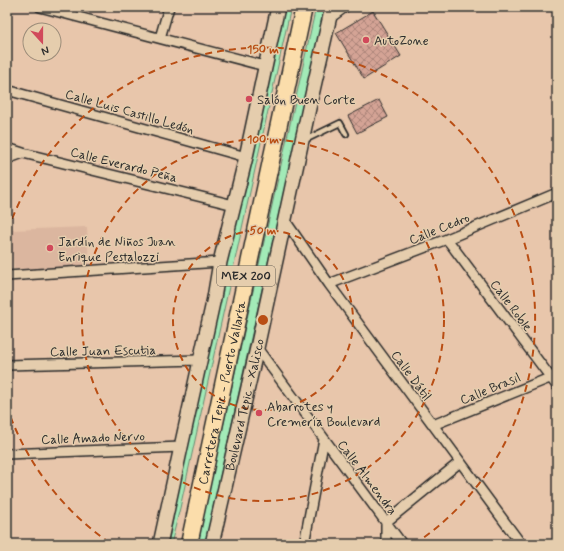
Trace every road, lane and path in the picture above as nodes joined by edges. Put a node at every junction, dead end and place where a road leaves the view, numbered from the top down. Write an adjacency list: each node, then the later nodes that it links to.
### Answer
1 (40, 7): 7 (street)
2 (169, 7): 7 (street)
3 (278, 7): 8 (main road, MEX 200)
4 (304, 7): 35 (highway, Carretera Tepic - Puerto Vallarta / MEX 200)
5 (345, 7): 6 (street)
6 (331, 12): 11 (main road, Boulevard Tepic - Xalisco / MEX 200)
7 (160, 38): 8 (street)
8 (265, 66): 14 (main road, MEX 200)
9 (7, 90): 14 (street, Calle Luis Castillo Ledón)
10 (346, 134): 11 (lane)
11 (302, 142): 18 (main road, Boulevard Tepic - Xalisco / MEX 200)
12 (7, 148): 13 (street, Calle Everardo Peña)
13 (23, 153): 15 (street); 17 (street, Calle Everardo Peña)
14 (246, 157): 17 (main road, MEX 200)
15 (7, 158)
16 (557, 193): 19 (street, Calle Cedro)
17 (234, 205): 20 (main road, MEX 200)
18 (284, 220): 22 (street, Calle Dátil); 23 (main road, Boulevard Tepic - Xalisco / MEX 200)
19 (447, 239): 22 (street, Calle Cedro); 26 (street, Calle Roble)
20 (220, 262): 21 (street); 24 (main road, MEX 200)
21 (7, 276)
22 (329, 284): 28 (street, Calle Dátil)
23 (257, 348): 29 (street, Calle Almendra); 36 (main road, Boulevard Tepic - Xalisco / MEX 200)
24 (200, 360): 25 (street, Calle Juan Escutia); 30 (main road, MEX 200)
25 (7, 365)
26 (554, 376): 27 (street, Calle Roble); 28 (street, Calle Brasil)
27 (557, 386)
28 (433, 425): 32 (street, Calle Dátil)
29 (324, 439): 33 (street, Calle Almendra); 37 (street)
30 (181, 447): 31 (street, Calle Amado Nervo); 34 (main road, MEX 200)
31 (7, 454)
32 (460, 462): 33 (street); 40 (street, Calle Dátil)
33 (386, 522): 38 (street); 39 (street, Calle Almendra)
34 (160, 544)
35 (189, 544)
36 (212, 544)
37 (304, 544)
38 (386, 544)
39 (402, 544)
40 (521, 544)

